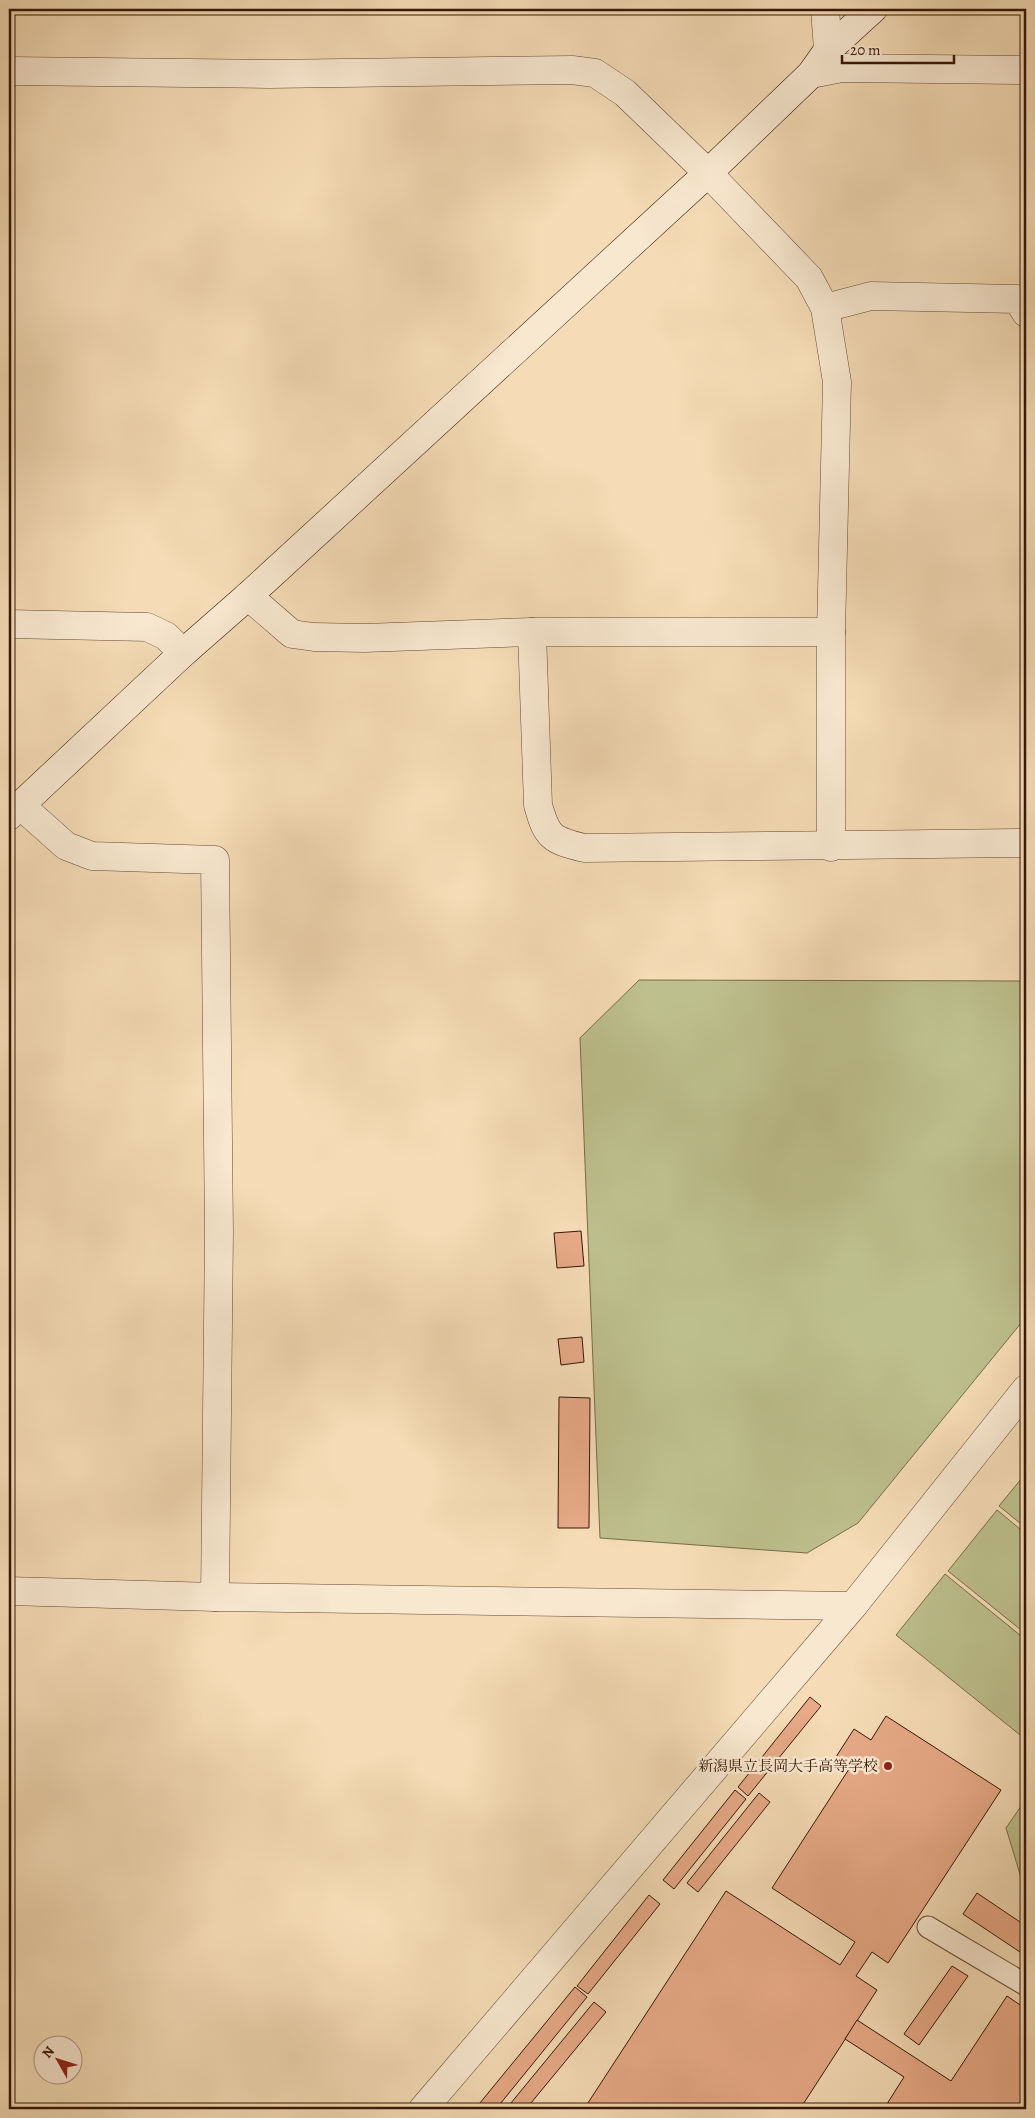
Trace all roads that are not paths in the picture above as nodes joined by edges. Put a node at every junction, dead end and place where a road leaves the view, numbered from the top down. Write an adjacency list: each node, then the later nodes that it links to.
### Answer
1 (825, 9): 3 (street)
2 (873, 9): 3 (street)
3 (828, 50): 6 (street)
4 (1026, 70): 6 (street)
5 (9, 71): 7 (street)
6 (811, 74): 7 (street)
7 (708, 173): 8 (street); 10 (street)
8 (826, 308): 9 (street); 13 (street)
9 (1026, 313)
10 (248, 596): 12 (street); 14 (street)
11 (9, 624): 14 (street)
12 (532, 632): 13 (street); 17 (street)
13 (831, 632): 17 (street)
14 (183, 653): 15 (street)
15 (14, 810): 20 (street)
16 (1026, 843): 17 (street)
17 (831, 847)
18 (1026, 1388): 21 (street)
19 (9, 1592): 20 (street)
20 (215, 1597): 21 (street)
21 (853, 1606): 24 (street)
22 (928, 1927): 23 (lane)
23 (1026, 1985)
24 (424, 2109)

